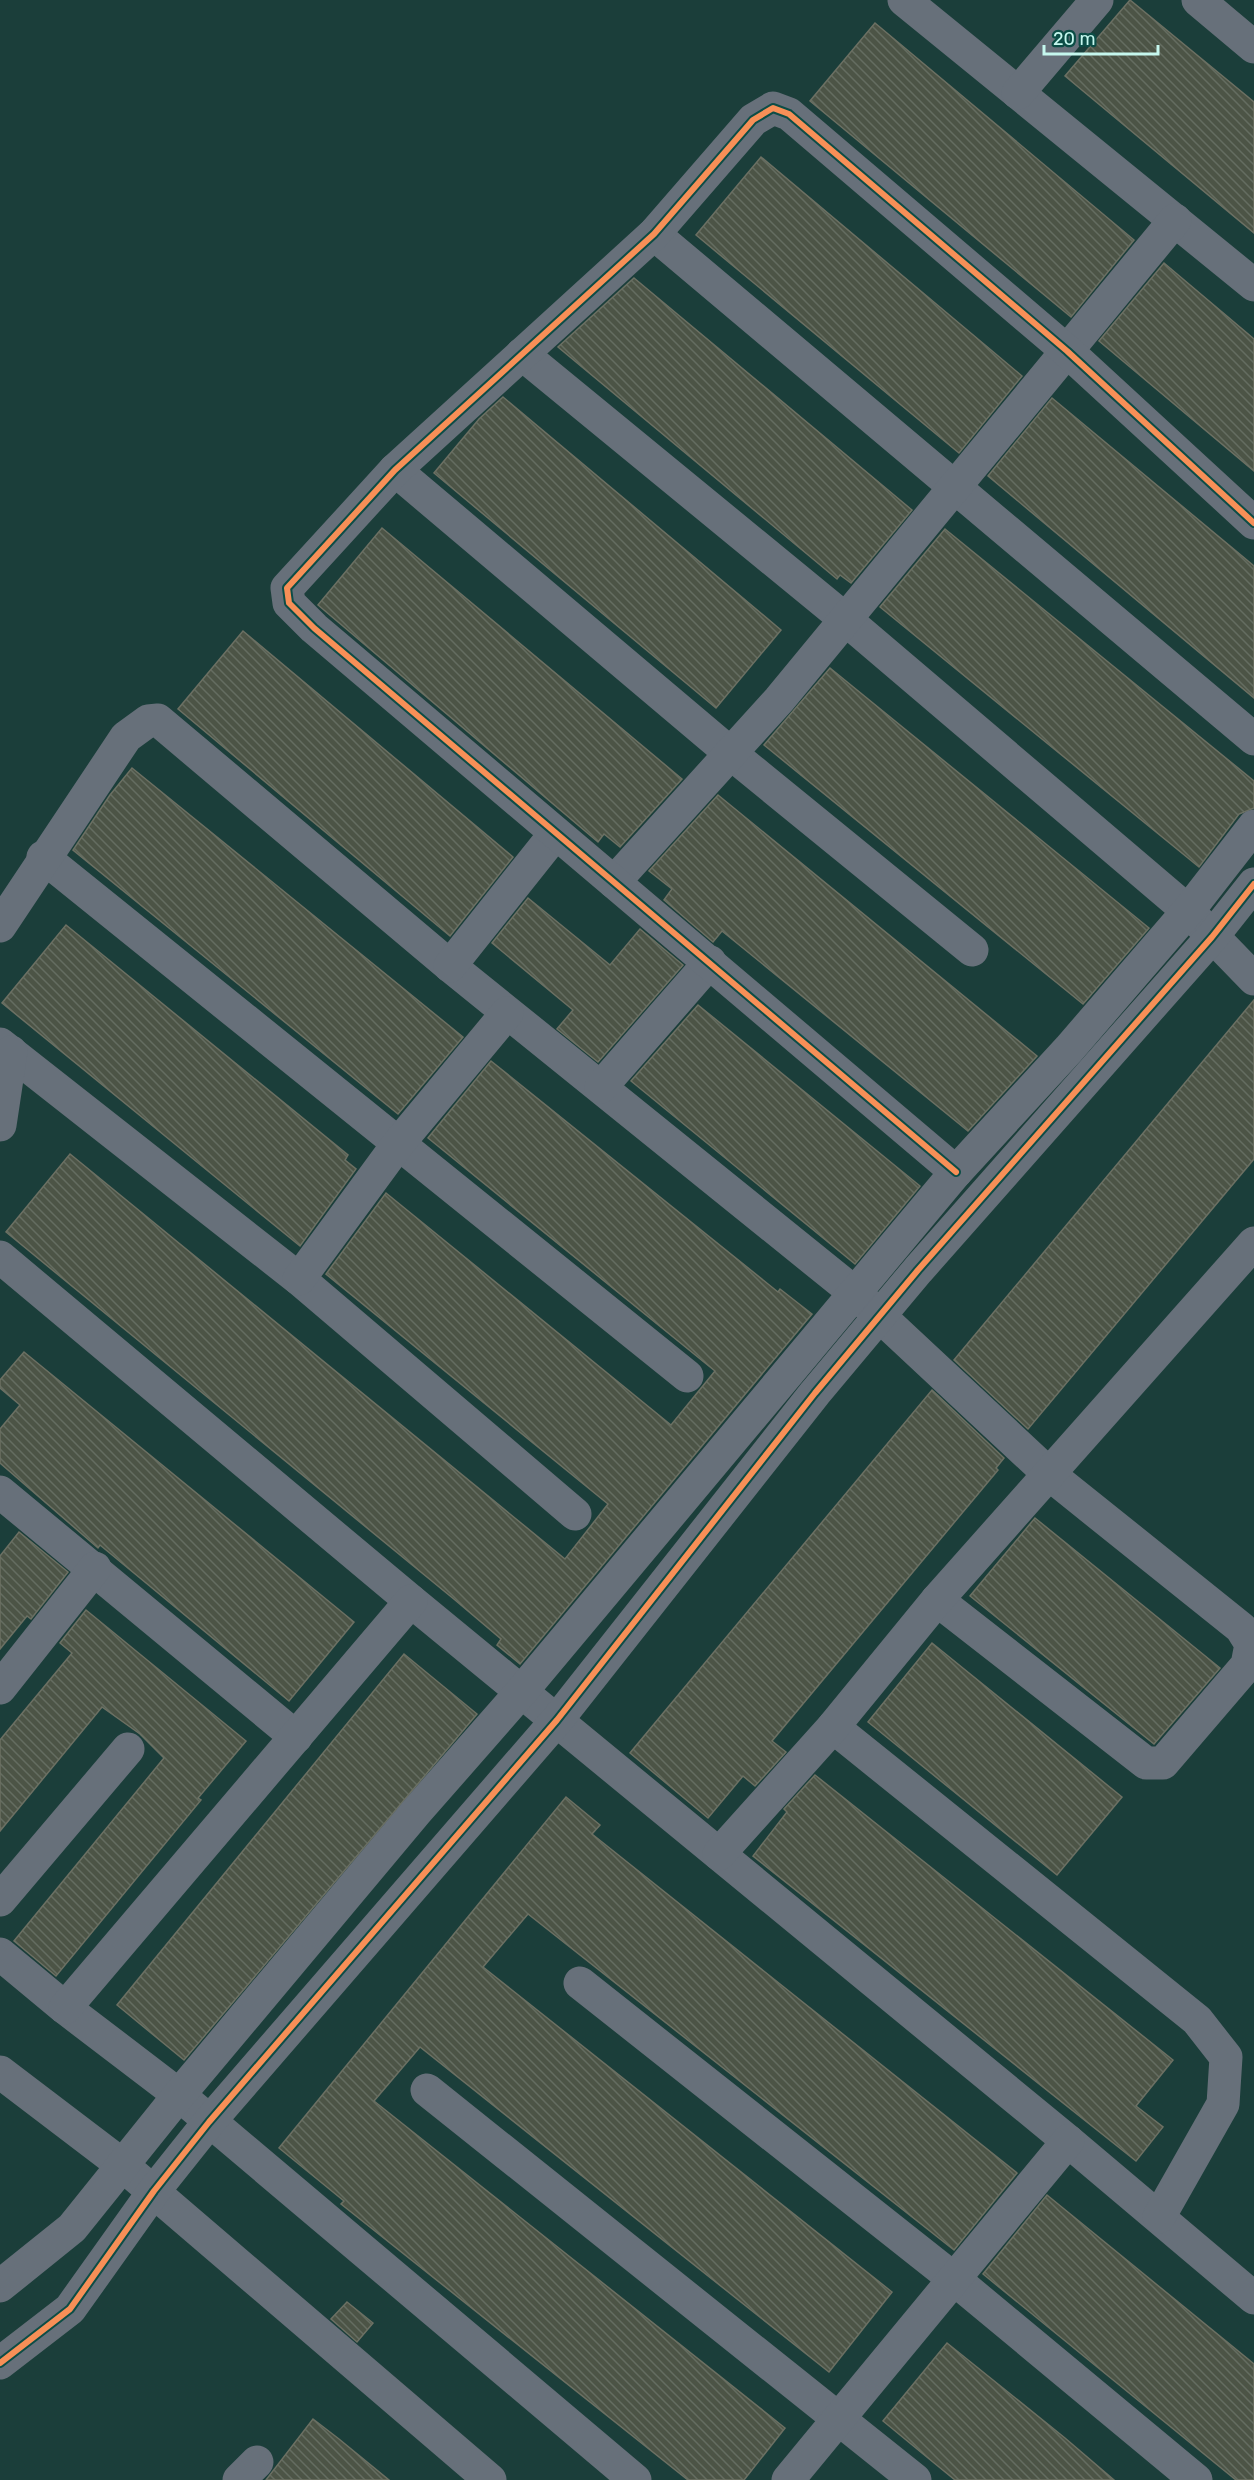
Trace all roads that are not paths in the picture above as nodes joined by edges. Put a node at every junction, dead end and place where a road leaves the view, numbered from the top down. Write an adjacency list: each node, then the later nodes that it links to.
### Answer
1 (904, 0): 5 (street)
2 (1097, 0): 5 (street)
3 (1198, 0): 4 (street)
4 (1254, 47)
5 (1018, 93): 6 (street)
6 (1175, 220): 8 (street); 9 (street)
7 (654, 234): 9 (street); 10 (street); 12 (street)
8 (1254, 285)
9 (1067, 351): 12 (street); 13 (street)
10 (522, 354): 11 (street); 14 (street)
11 (395, 470): 16 (street); 18 (street)
12 (955, 486): 14 (street); 15 (street)
13 (1254, 523)
14 (845, 619): 16 (street); 22 (street)
15 (1254, 739)
16 (729, 752): 20 (street); 25 (street)
17 (1254, 826): 22 (street)
18 (555, 834): 20 (street); 27 (street)
19 (43, 857): 23 (street); 27 (street); 33 (street)
20 (614, 882): 26 (street)
21 (1254, 884): 24 (street)
22 (1188, 911): 24 (street); 34 (street)
23 (0, 926)
24 (1212, 937): 28 (street); 39 (street)
25 (972, 950)
26 (710, 962): 31 (street); 34 (street)
27 (450, 966): 29 (street)
28 (1254, 979)
29 (507, 1013): 31 (street); 33 (street)
30 (6, 1048): 32 (street); 37 (street)
31 (601, 1087): 38 (street)
32 (0, 1125)
33 (398, 1144): 37 (street); 40 (street)
34 (956, 1172): 38 (street)
35 (1254, 1243): 41 (street)
36 (0, 1257): 46 (street)
37 (299, 1279): 43 (street)
38 (855, 1293): 39 (street); 48 (street)
39 (880, 1316): 41 (street); 49 (street)
40 (687, 1377)
41 (1049, 1474): 45 (street); 45 (street)
42 (0, 1492): 44 (street)
43 (575, 1514)
44 (95, 1568): 47 (street); 51 (street)
45 (937, 1600): 50 (street)
46 (411, 1601): 48 (street); 51 (street)
47 (0, 1688)
48 (522, 1691): 49 (street); 60 (street)
49 (557, 1720): 53 (street); 61 (street)
50 (833, 1727): 53 (street); 65 (street)
51 (296, 1737): 57 (street)
52 (128, 1749): 54 (street)
53 (719, 1854): 62 (street)
54 (0, 1900)
55 (0, 1954): 57 (street)
56 (580, 1983): 66 (street)
57 (65, 2008): 60 (street)
58 (0, 2072): 63 (street)
59 (427, 2090): 70 (street)
60 (179, 2095): 61 (street); 63 (street)
61 (209, 2122): 64 (street); 72 (street)
62 (1068, 2141): 65 (street); 66 (street)
63 (121, 2164): 64 (street); 67 (street)
64 (154, 2191): 69 (street); 71 (street)
65 (1158, 2217): 68 (street)
66 (954, 2279): 70 (street); 75 (street)
67 (0, 2286)
68 (1254, 2298)
69 (0, 2363)
70 (839, 2418): 73 (street); 74 (street)
71 (490, 2480)
72 (635, 2480)
73 (788, 2480)
74 (915, 2480)
75 (1196, 2480)

